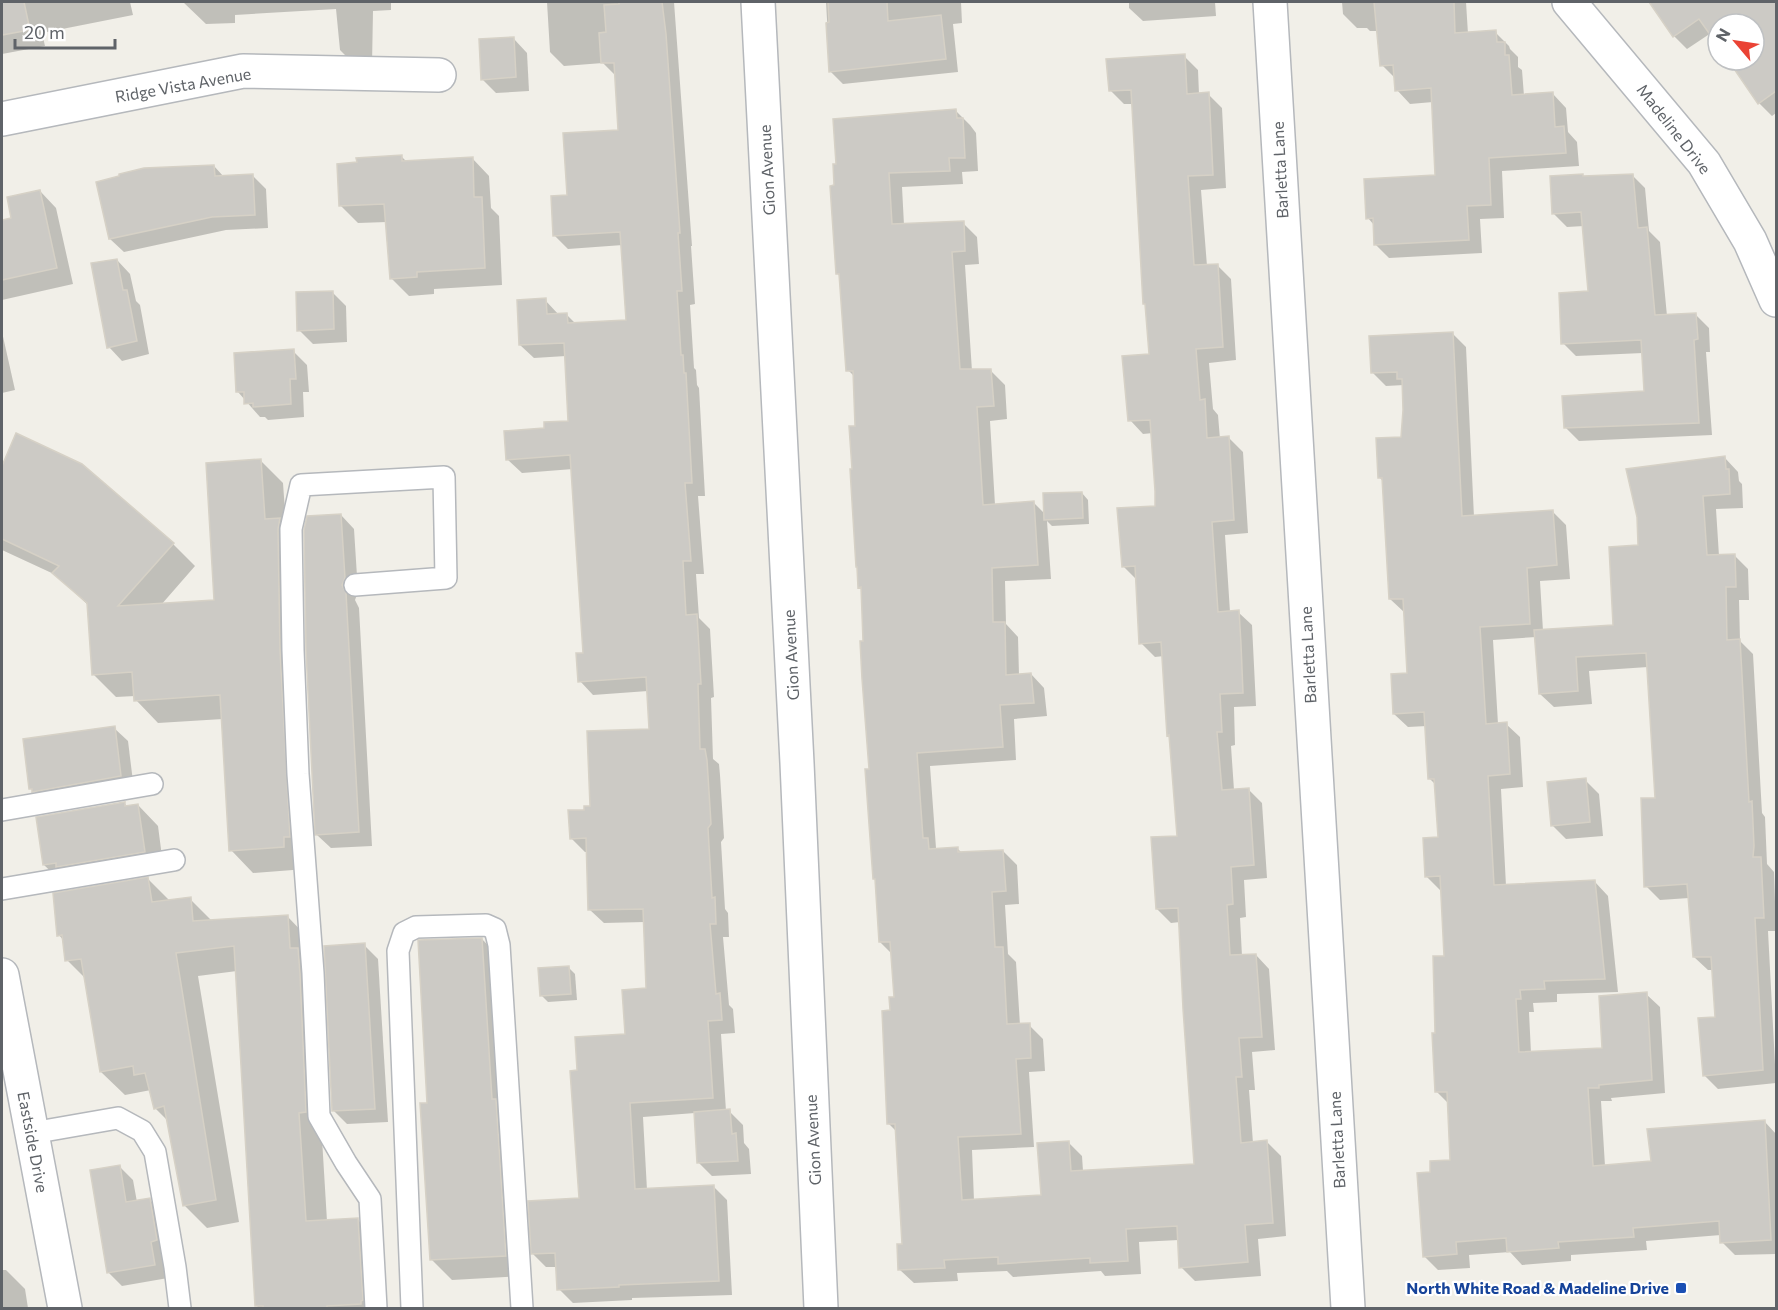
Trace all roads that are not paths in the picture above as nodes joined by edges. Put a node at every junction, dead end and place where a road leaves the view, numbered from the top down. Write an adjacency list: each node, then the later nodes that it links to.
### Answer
1 (758, 2): 19 (street, Gion Avenue)
2 (1270, 2): 20 (street, Barletta Lane)
3 (1569, 2): 6 (street, Madeline Drive)
4 (439, 75): 5 (street, Ridge Vista Avenue)
5 (2, 119)
6 (1776, 300)
7 (355, 585): 16 (lane)
8 (152, 784): 9 (lane)
9 (2, 810)
10 (174, 860): 11 (lane)
11 (2, 888)
12 (2, 975): 13 (street, Eastside Drive)
13 (32, 1133): 14 (street, Eastside Drive); 15 (lane)
14 (65, 1308)
15 (180, 1308)
16 (376, 1308)
17 (412, 1308): 18 (lane)
18 (522, 1308)
19 (821, 1308)
20 (1348, 1308)

